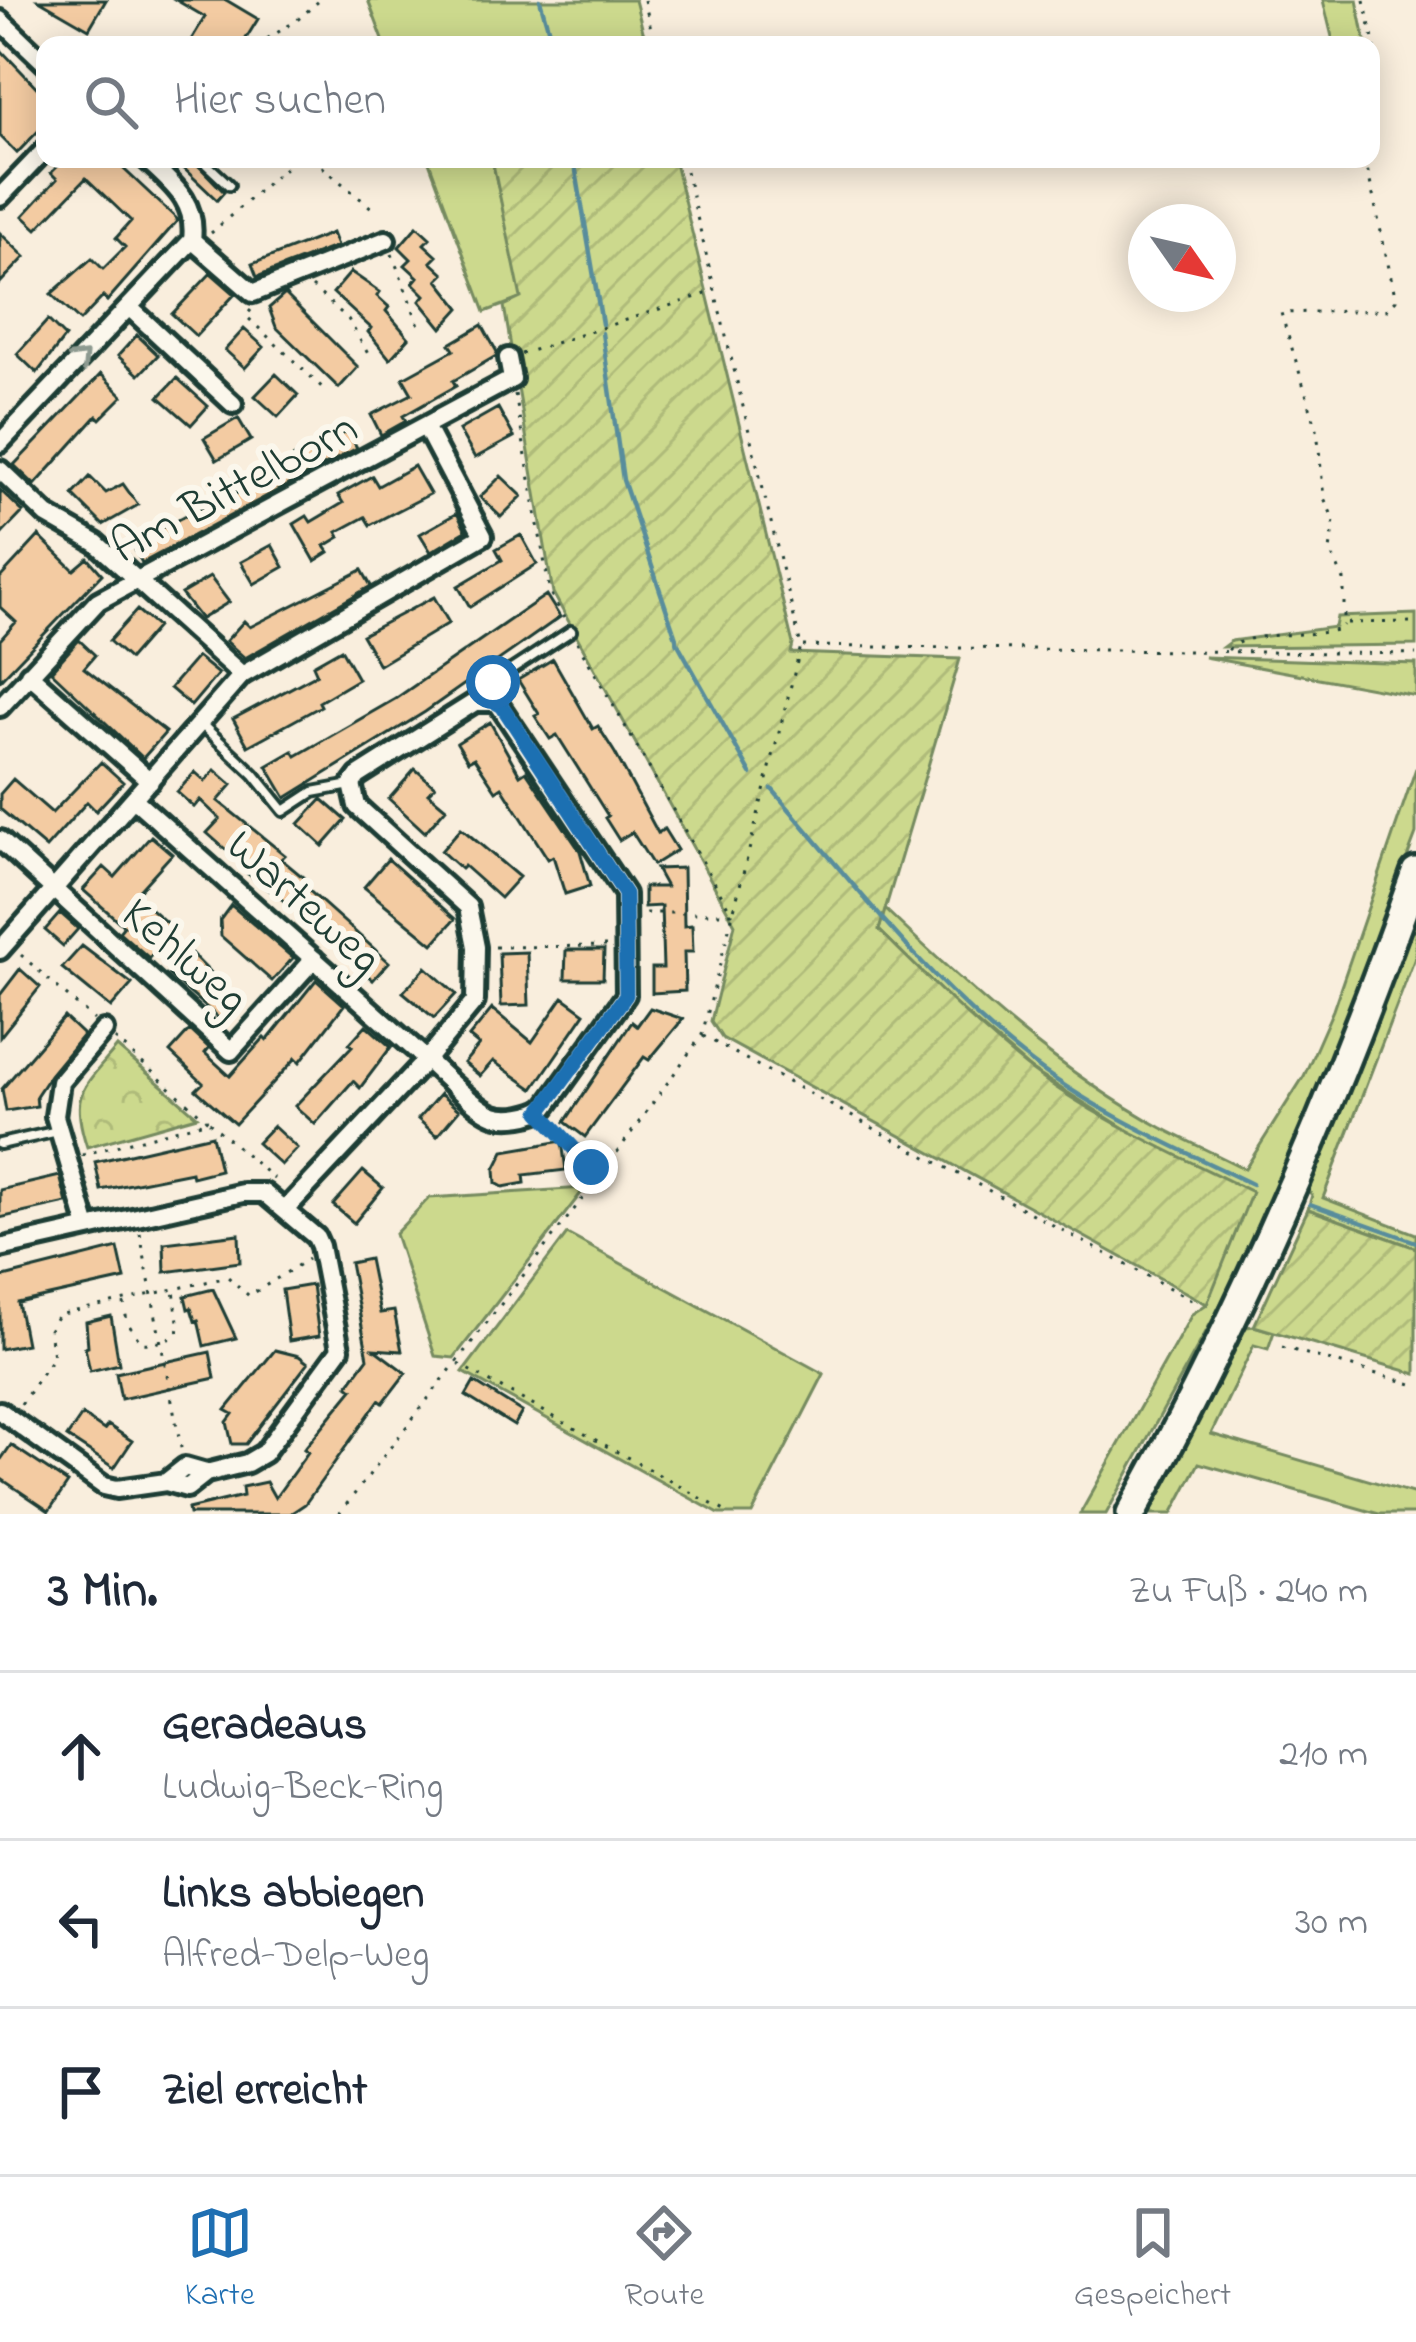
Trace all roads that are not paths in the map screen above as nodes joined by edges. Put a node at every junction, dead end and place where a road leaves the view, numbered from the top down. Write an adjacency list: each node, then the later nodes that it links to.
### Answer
1 (0, 20): 2 (street)
2 (36, 54)
3 (36, 159): 7 (street)
4 (154, 168): 8 (street)
5 (211, 168): 6 (lane)
6 (229, 185)
7 (0, 197)
8 (201, 237): 9 (street); 10 (street)
9 (386, 240)
10 (130, 308): 12 (street); 14 (street, one-way to 10)
11 (508, 358): 13 (street, Am Bittelborn)
12 (233, 404)
13 (425, 428): 16 (street, Am Bittelborn); 19 (street)
14 (0, 443)
15 (0, 470): 16 (street)
16 (136, 579): 18 (street, Am Bittelborn); 19 (street)
17 (571, 631): 20 (lane)
18 (28, 674): 21 (street, Am Bittelborn); 23 (street)
19 (242, 675): 22 (street)
20 (490, 699): 24 (street); 32 (street, Warteweg)
21 (0, 707)
22 (200, 723): 23 (street); 24 (lane)
23 (150, 781): 25 (street)
24 (352, 784): 32 (street)
25 (134, 800): 28 (street); 30 (street, Warteweg)
26 (0, 840): 28 (street, Kehlweg)
27 (1416, 872): 41 (main road)
28 (53, 888): 29 (street); 30 (street, Kehlweg)
29 (0, 950)
30 (314, 958): 32 (street, Warteweg)
31 (104, 1030): 33 (street)
32 (427, 1059): 35 (street)
33 (59, 1130): 34 (lane); 36 (street)
34 (0, 1144)
35 (291, 1204): 36 (street); 39 (street)
36 (88, 1228): 37 (street)
37 (0, 1247)
38 (5, 1416): 40 (street)
39 (206, 1473): 40 (street); 40 (street)
40 (166, 1482)
41 (1131, 1514)

